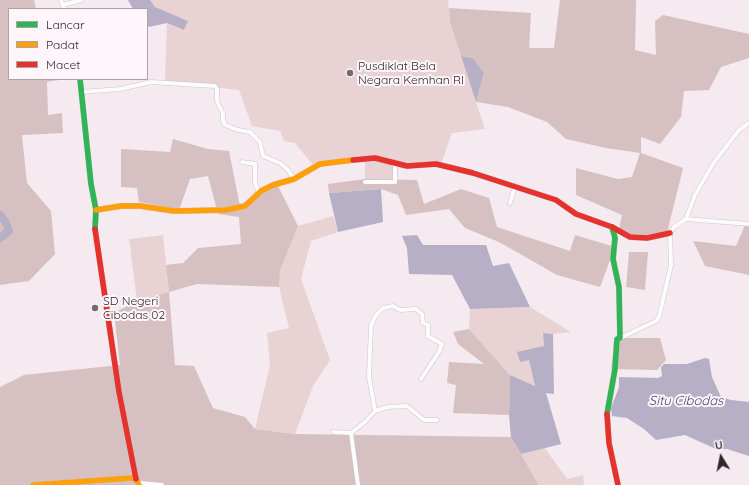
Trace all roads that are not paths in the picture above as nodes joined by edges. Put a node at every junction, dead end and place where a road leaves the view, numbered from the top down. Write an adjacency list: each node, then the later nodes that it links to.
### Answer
1 (81, 0): 2 (street)
2 (63, 5)
3 (80, 80): 4 (street)
4 (82, 92): 8 (street); 13 (street)
5 (749, 123): 14 (street)
6 (242, 162): 11 (street)
7 (395, 162): 8 (street); 9 (street); 10 (street)
8 (294, 179): 11 (street)
9 (365, 182)
10 (515, 186): 12 (street); 16 (street)
11 (260, 193): 13 (street)
12 (510, 202)
13 (96, 210): 24 (street)
14 (686, 219): 15 (street); 17 (street)
15 (749, 224)
16 (612, 227): 17 (street); 18 (street)
17 (670, 233): 18 (street)
18 (620, 338): 28 (street)
19 (421, 379): 20 (street)
20 (375, 411): 21 (street); 23 (street)
21 (437, 420)
22 (334, 432): 23 (street)
23 (351, 433): 27 (street)
24 (138, 482): 25 (street); 26 (street)
25 (33, 485)
26 (162, 485)
27 (358, 485)
28 (618, 485)

